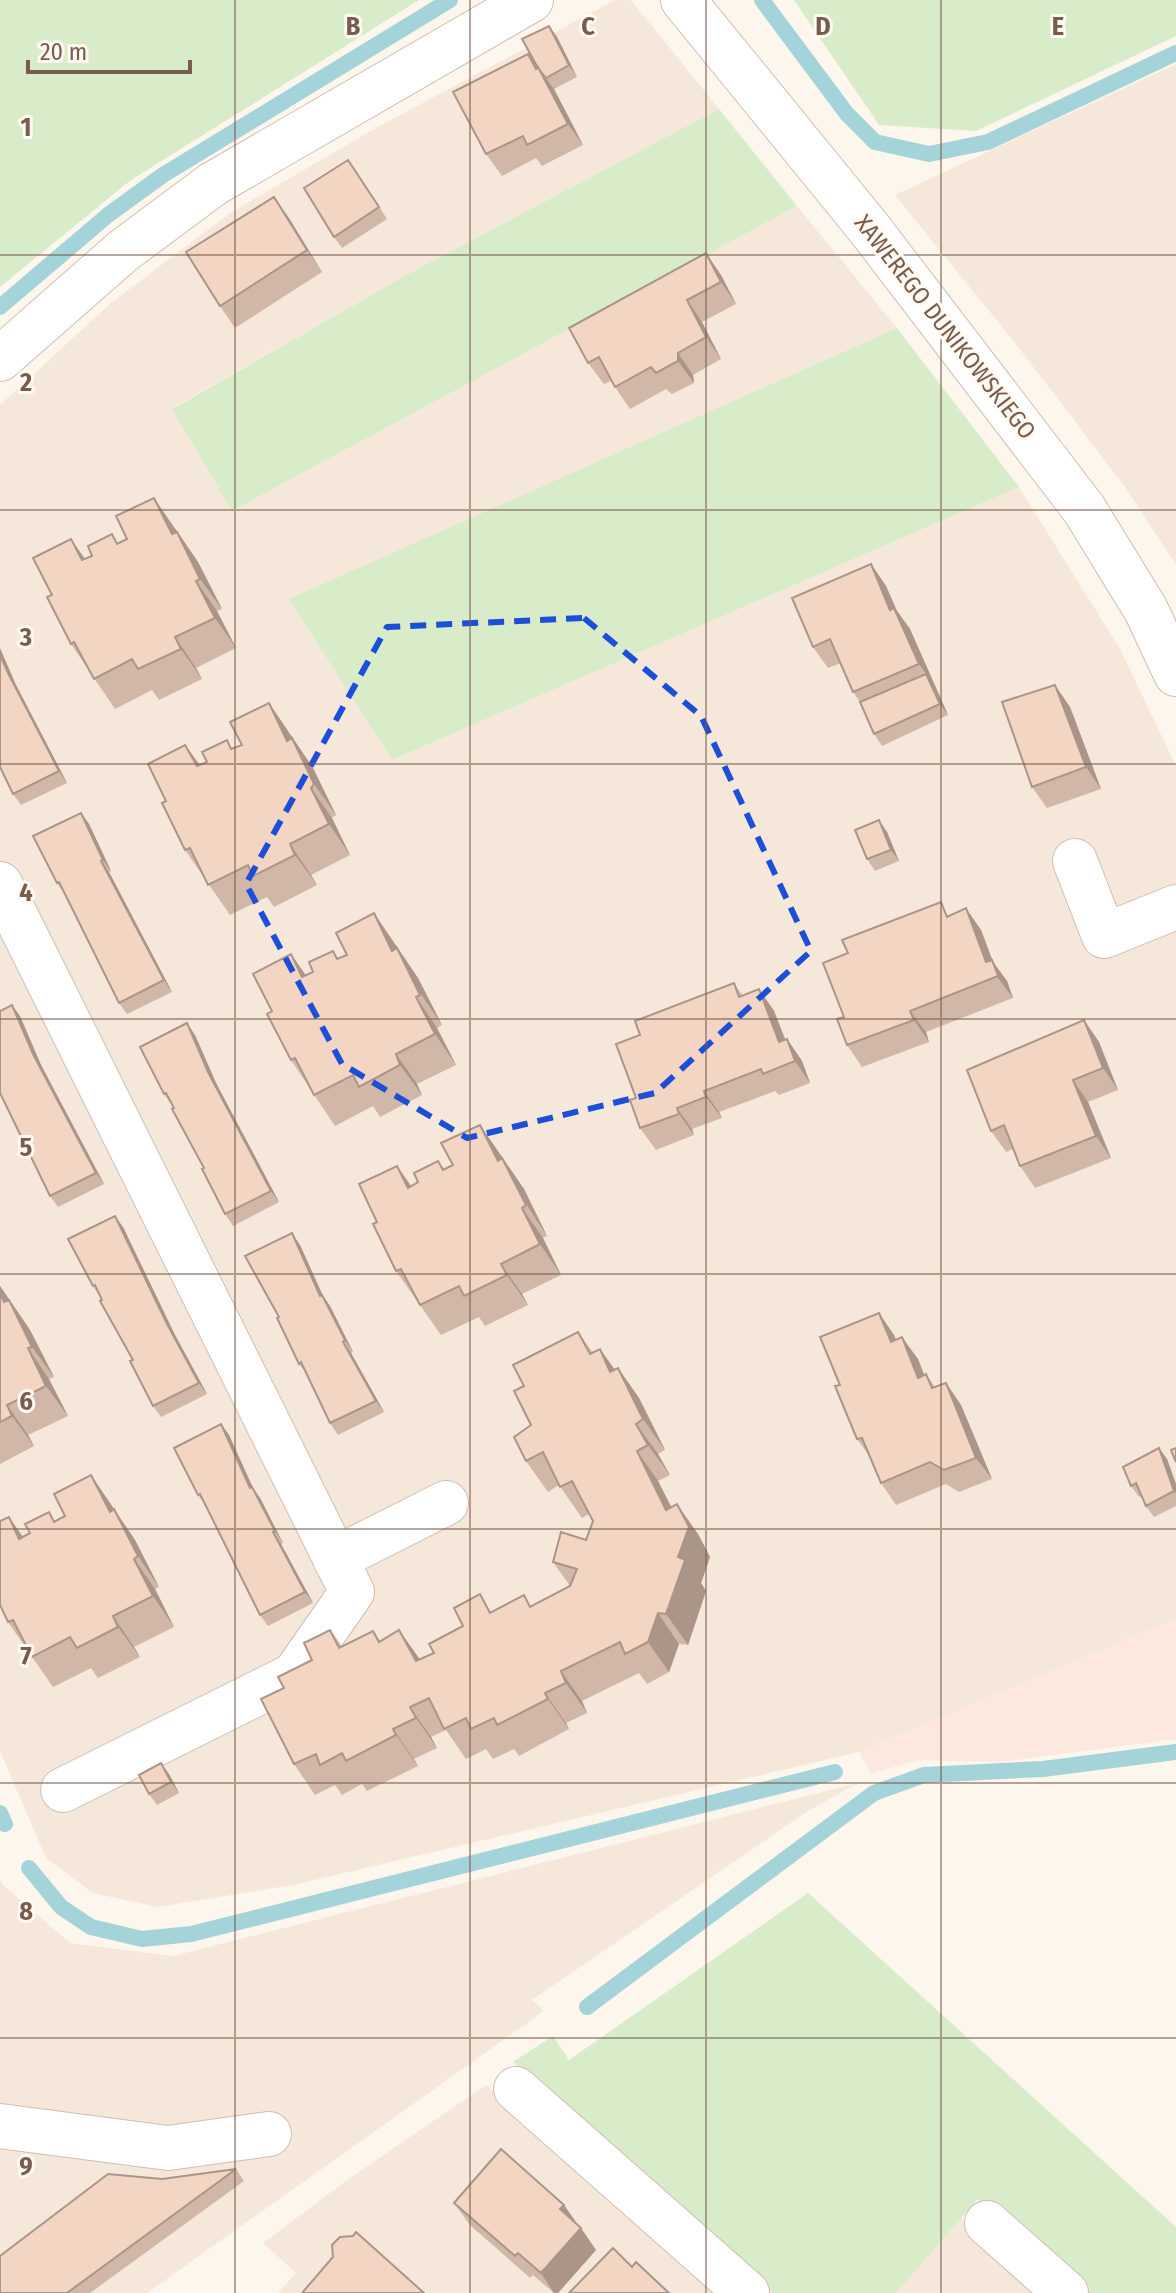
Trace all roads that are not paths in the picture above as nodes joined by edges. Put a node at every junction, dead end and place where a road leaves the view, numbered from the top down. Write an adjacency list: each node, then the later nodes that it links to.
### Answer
1 (531, 0): 3 (street)
2 (683, 0): 4 (street, XAWEREGO DUNIKOWSKIEGO)
3 (0, 359)
4 (1176, 674)
5 (1075, 861): 7 (street)
6 (0, 884): 9 (street)
7 (1176, 907)
8 (446, 1503): 9 (street)
9 (344, 1575): 10 (street)
10 (63, 1790)
11 (516, 2089): 15 (street)
12 (0, 2126): 13 (street)
13 (269, 2134)
14 (987, 2223): 16 (street)
15 (747, 2293)
16 (1066, 2293)

